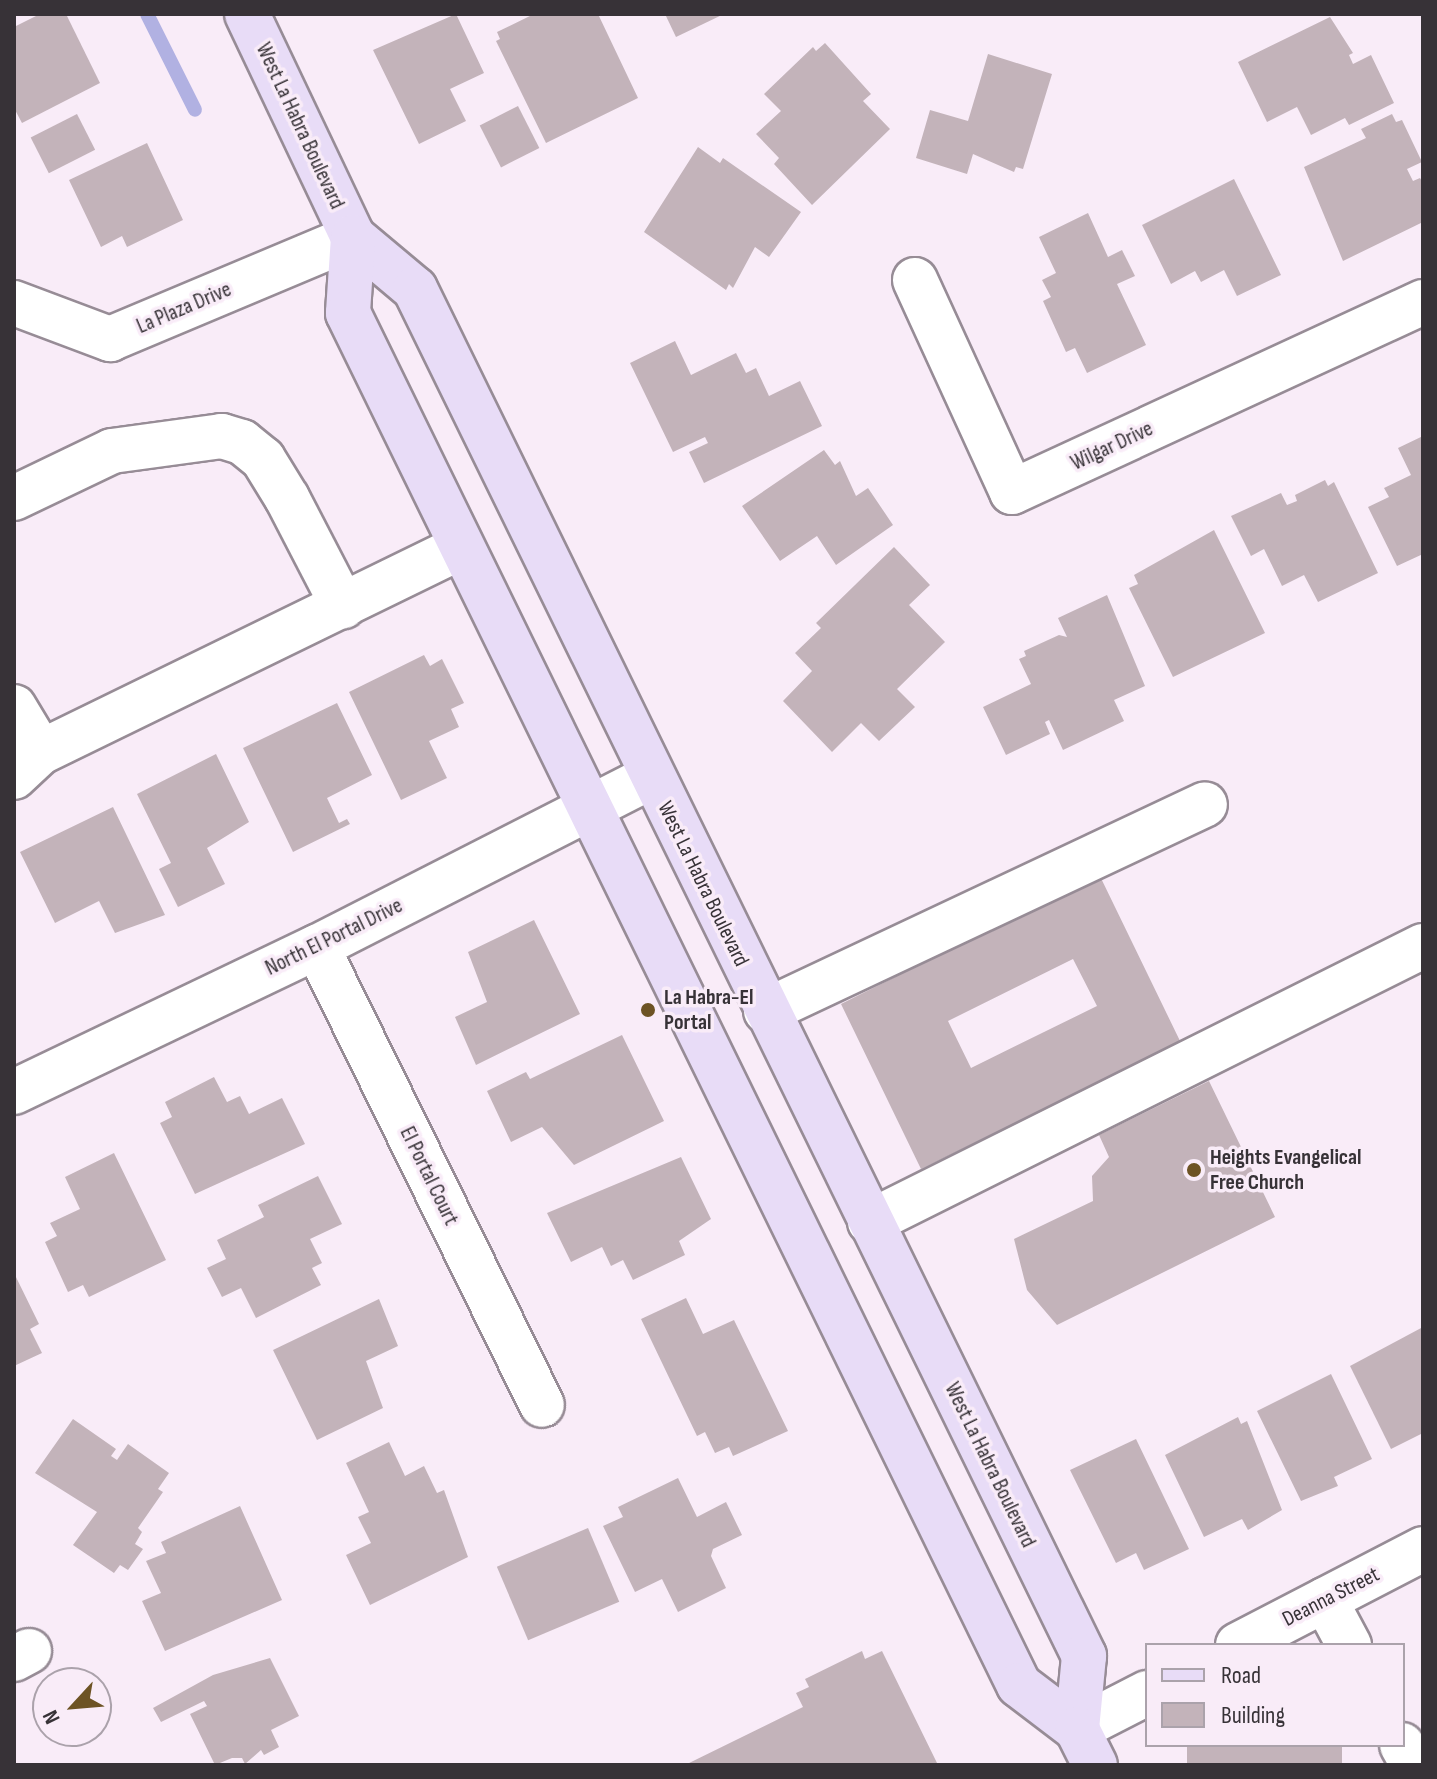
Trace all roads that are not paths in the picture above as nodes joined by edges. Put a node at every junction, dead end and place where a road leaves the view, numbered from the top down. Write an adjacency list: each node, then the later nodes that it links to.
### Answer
1 (247, 14): 2 (main road, West La Habra Boulevard)
2 (353, 237): 5 (street, La Plaza Drive); 7 (main road, West La Habra Boulevard); 11 (main road, West La Habra Boulevard)
3 (915, 280): 4 (street, Wilgar Drive)
4 (1423, 302)
5 (14, 303)
6 (14, 498): 8 (street)
7 (462, 547): 8 (street); 13 (main road, West La Habra Boulevard)
8 (343, 606): 10 (street)
9 (14, 707): 10 (street)
10 (28, 765)
11 (650, 777): 13 (street, North El Portal Drive); 16 (main road, West La Habra Boulevard)
12 (1205, 804): 16 (street)
13 (589, 808): 15 (street, North El Portal Drive); 25 (main road, West La Habra Boulevard)
14 (1423, 946): 18 (street)
15 (317, 947): 17 (street, North El Portal Drive); 19 (street, El Portal Court)
16 (766, 1011): 18 (main road, West La Habra Boulevard)
17 (14, 1092)
18 (870, 1222): 25 (main road, West La Habra Boulevard)
19 (542, 1405)
20 (1423, 1549): 21 (street, Deanna Street)
21 (1325, 1600): 22 (street, Deanna Street); 23 (street)
22 (1242, 1643)
23 (1348, 1643)
24 (1145, 1695): 25 (street)
25 (1086, 1747)
26 (1403, 1747): 27 (street)
27 (1413, 1765)

